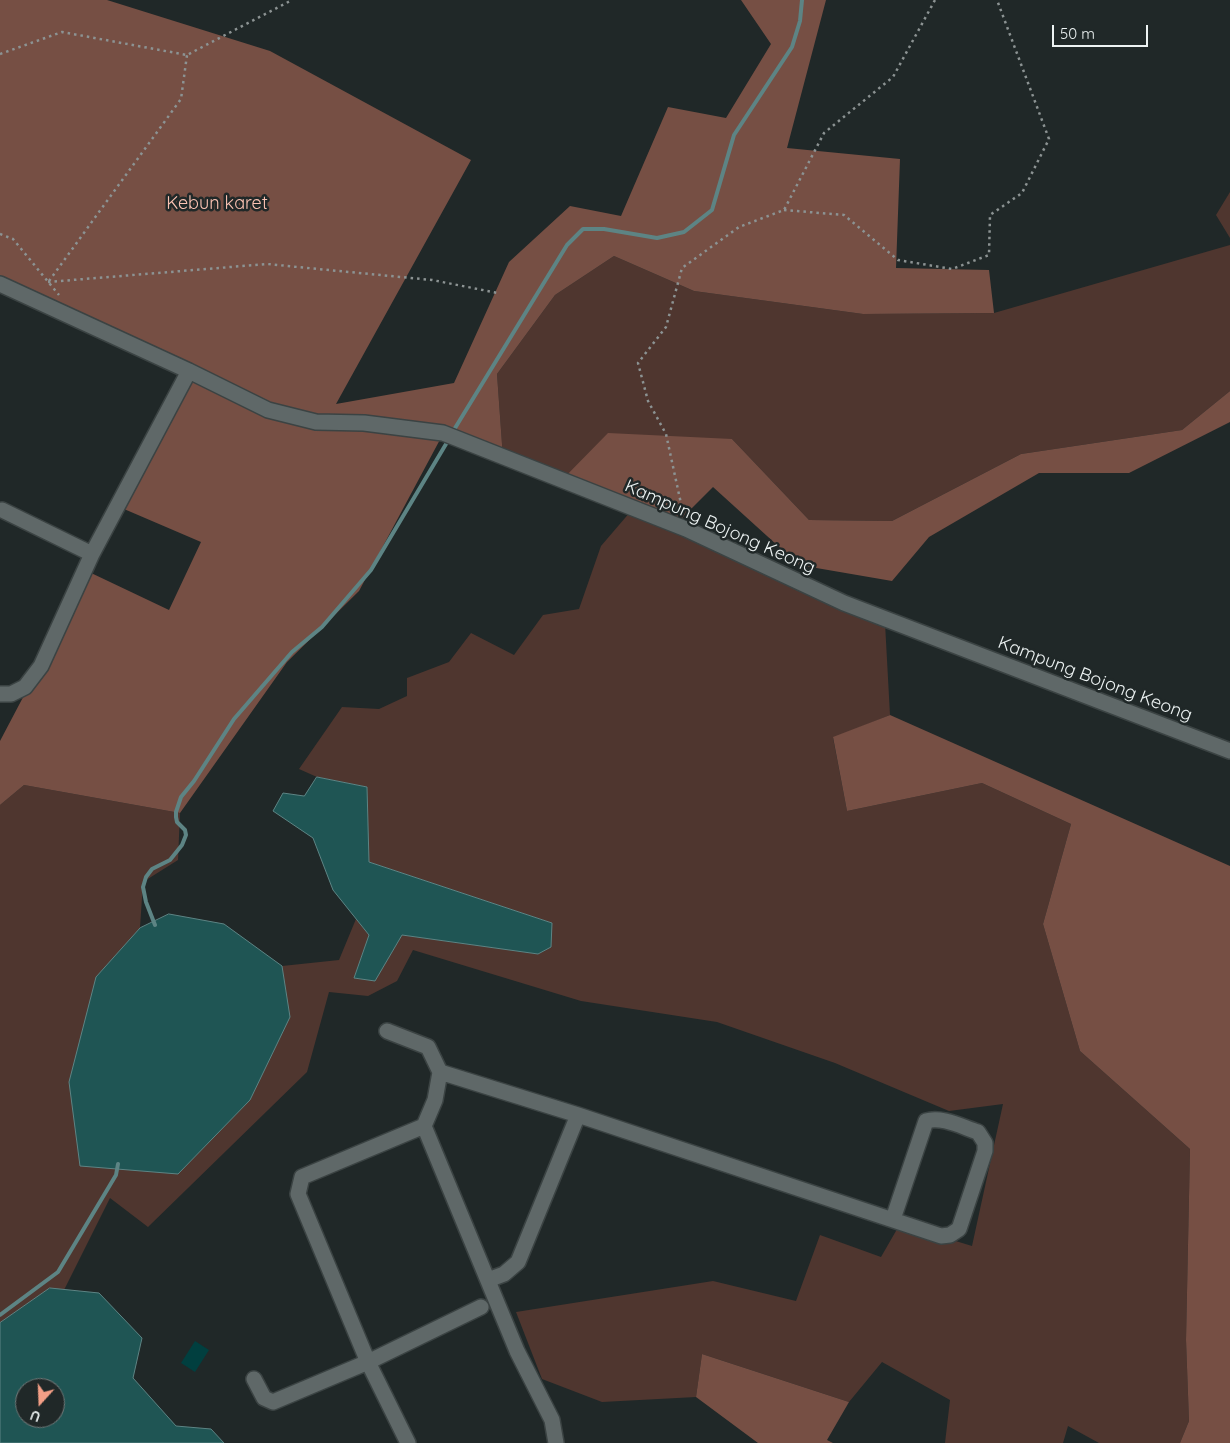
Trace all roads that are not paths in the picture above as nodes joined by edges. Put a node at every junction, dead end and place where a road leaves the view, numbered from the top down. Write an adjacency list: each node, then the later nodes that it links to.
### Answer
1 (0, 284): 2 (street, Kampung Bojong Keong)
2 (189, 371): 4 (street); 6 (street, Kampung Bojong Keong)
3 (2, 510): 4 (street)
4 (92, 554): 5 (street)
5 (0, 694)
6 (1230, 752)
7 (387, 1031): 8 (street)
8 (440, 1072): 9 (street); 10 (street)
9 (578, 1115): 11 (street); 12 (street)
10 (424, 1126): 12 (street); 14 (street)
11 (895, 1213): 11 (street)
12 (488, 1280): 17 (street)
13 (481, 1307): 14 (street)
14 (368, 1362): 15 (street); 16 (street)
15 (254, 1379)
16 (408, 1443)
17 (556, 1443)

